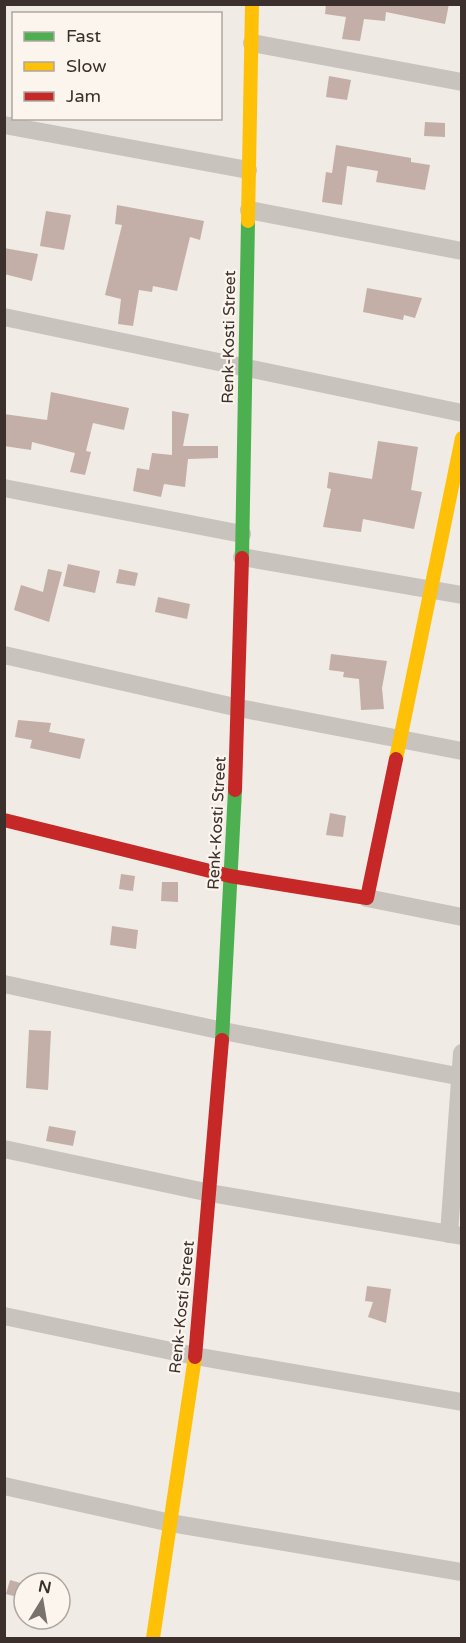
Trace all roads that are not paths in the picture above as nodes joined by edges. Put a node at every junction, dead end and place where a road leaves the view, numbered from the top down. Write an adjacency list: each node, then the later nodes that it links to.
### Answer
1 (252, 4): 2 (main road, Renk-Kosti Street)
2 (252, 43): 3 (street); 5 (main road, Renk-Kosti Street)
3 (462, 81)
4 (4, 125): 5 (street)
5 (249, 170): 6 (main road, Renk-Kosti Street)
6 (249, 210): 7 (street); 9 (main road, Renk-Kosti Street)
7 (462, 251)
8 (4, 317): 9 (street)
9 (244, 368): 10 (street); 13 (main road, Renk-Kosti Street)
10 (462, 413)
11 (462, 438): 15 (main road)
12 (4, 488): 13 (street)
13 (242, 534): 14 (main road, Renk-Kosti Street)
14 (242, 556): 15 (street); 18 (main road, Renk-Kosti Street)
15 (429, 588): 16 (street); 19 (main road)
16 (462, 595)
17 (4, 655): 18 (street)
18 (239, 708): 19 (street); 22 (main road, Renk-Kosti Street)
19 (399, 738): 20 (street); 23 (main road)
20 (462, 751)
21 (4, 820): 22 (main road)
22 (230, 876): 23 (main road); 26 (main road, Renk-Kosti Street)
23 (367, 898): 24 (street)
24 (462, 917)
25 (4, 984): 26 (street)
26 (223, 1031): 28 (street); 30 (main road, Renk-Kosti Street)
27 (462, 1053): 28 (street)
28 (461, 1077): 31 (street)
29 (4, 1149): 30 (street)
30 (210, 1193): 31 (street); 33 (main road, Renk-Kosti Street)
31 (455, 1235)
32 (4, 1316): 33 (street)
33 (195, 1356): 34 (street); 36 (main road, Renk-Kosti Street)
34 (462, 1402)
35 (4, 1486): 36 (street)
36 (171, 1523): 37 (street); 38 (main road, Renk-Kosti Street)
37 (462, 1572)
38 (153, 1638)

